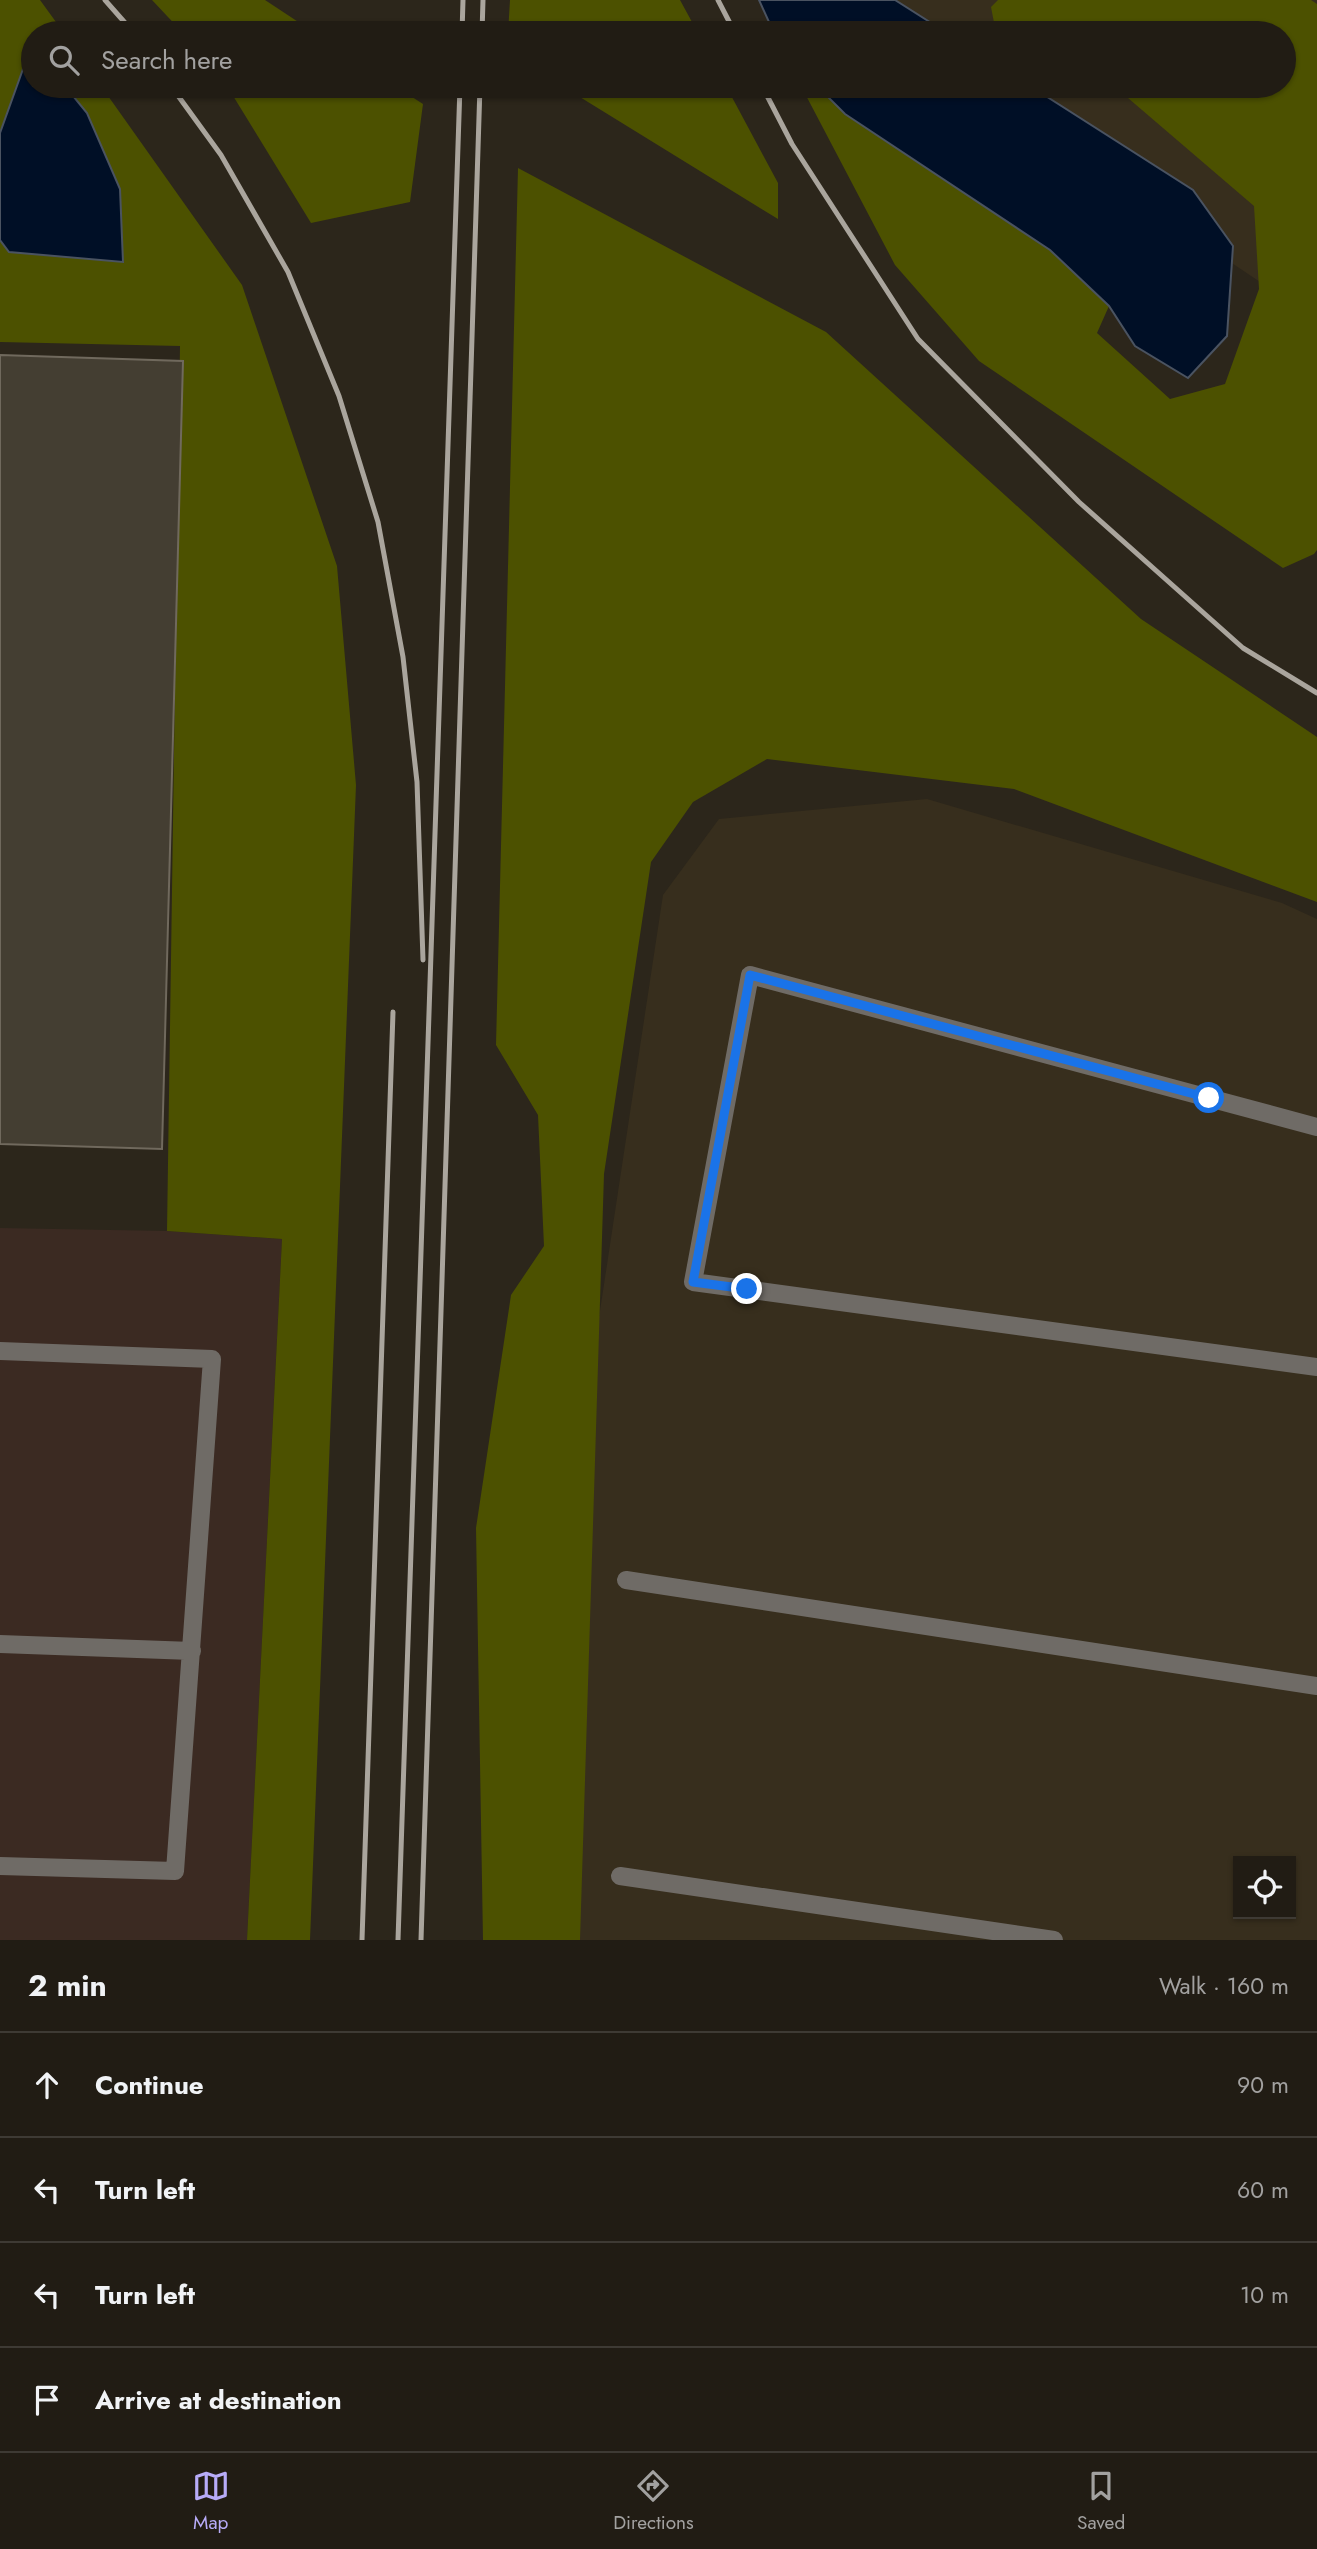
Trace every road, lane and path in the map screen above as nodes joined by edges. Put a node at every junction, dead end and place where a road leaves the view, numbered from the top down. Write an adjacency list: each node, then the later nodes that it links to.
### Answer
1 (1317, 1127): 3 (lane)
2 (0, 1351): 6 (lane)
3 (1317, 1367)
4 (626, 1580): 7 (lane)
5 (0, 1644): 6 (lane)
6 (191, 1651): 8 (lane)
7 (1317, 1686)
8 (0, 1866)
9 (620, 1876): 10 (lane)
10 (1054, 1940)

